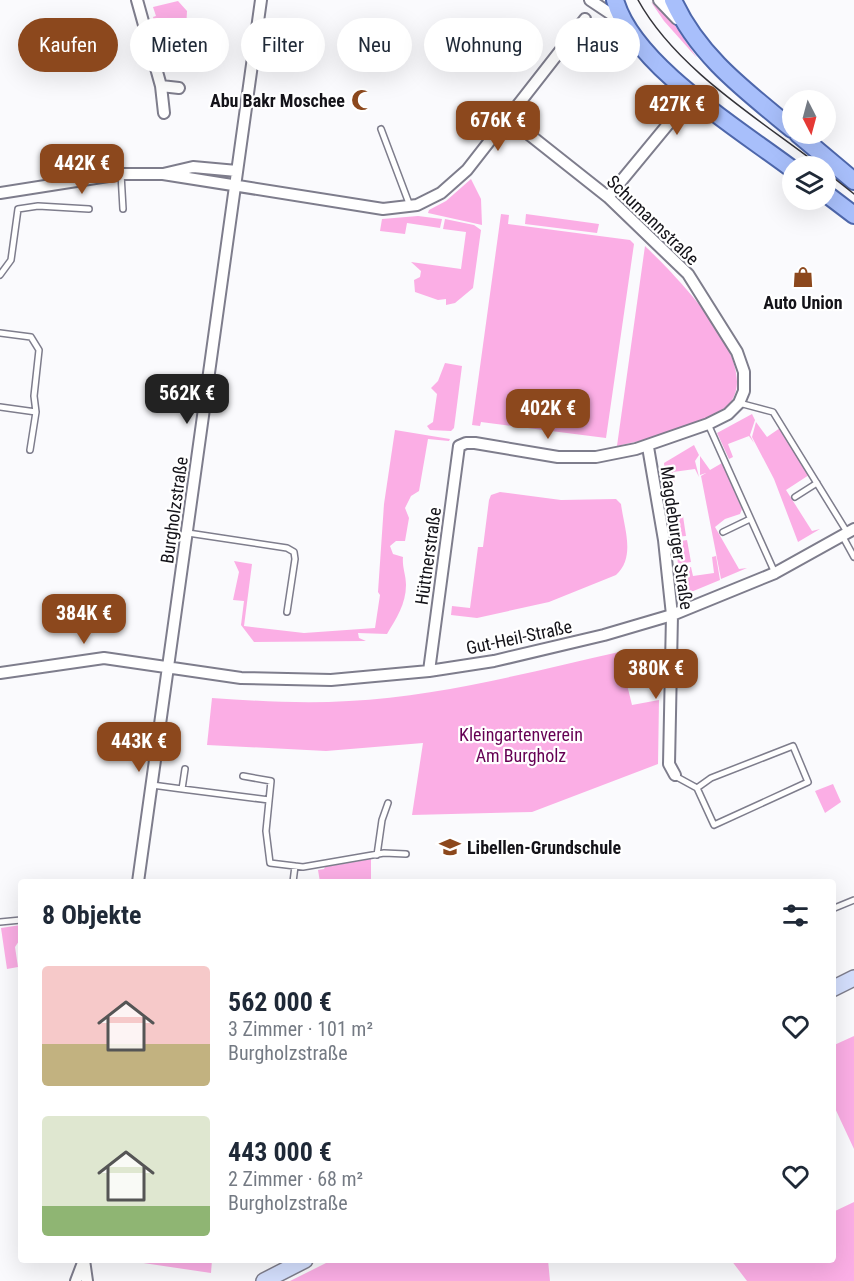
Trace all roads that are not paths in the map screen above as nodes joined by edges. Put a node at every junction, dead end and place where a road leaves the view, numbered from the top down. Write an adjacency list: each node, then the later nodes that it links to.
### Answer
1 (138, 0): 12 (street)
2 (261, 0): 21 (street, Burgholzstraße)
3 (590, 0): 7 (street)
4 (615, 0): 8 (main road)
5 (659, 0): 9 (street)
6 (673, 0): 9 (main road)
7 (617, 18)
8 (622, 18)
9 (690, 32): 17 (main road)
10 (640, 47): 14 (main road)
11 (555, 57): 16 (street)
12 (161, 86): 13 (street); 15 (street)
13 (179, 88)
14 (693, 94): 20 (main road); 27 (street)
15 (164, 113)
16 (507, 117): 27 (street, Schumannstraße); 29 (street)
17 (782, 120)
18 (381, 129): 29 (lane)
19 (810, 144): 24 (main road)
20 (782, 161)
21 (237, 171): 23 (street); 25 (street, Burgholzstraße)
22 (121, 174): 23 (street); 26 (street); 31 (lane)
23 (163, 174): 25 (street)
24 (854, 181)
25 (235, 186): 29 (street); 44 (street, Burgholzstraße)
26 (0, 194)
27 (608, 197): 35 (street, Schumannstraße)
28 (836, 201): 32 (main road)
29 (410, 206)
30 (89, 208): 33 (lane)
31 (123, 209)
32 (854, 215)
33 (0, 275)
34 (0, 333): 37 (lane)
35 (739, 404): 38 (street); 41 (lane)
36 (0, 407): 37 (lane)
37 (36, 412): 40 (lane)
38 (708, 424): 39 (street); 43 (lane)
39 (648, 447): 50 (street, Magdeburger Straße); 52 (street, Hüttnerstraße)
40 (30, 450)
41 (817, 483): 42 (lane); 46 (lane)
42 (795, 496)
43 (750, 519): 45 (lane); 48 (lane)
44 (188, 532): 49 (lane); 51 (street, Burgholzstraße)
45 (723, 532)
46 (848, 533): 47 (lane); 48 (street, Gut-Heil-Straße)
47 (854, 556)
48 (775, 573): 50 (street, Gut-Heil-Straße)
49 (287, 612)
50 (672, 615): 52 (street, Gut-Heil-Straße); 56 (street, Magdeburger Straße)
51 (168, 667): 52 (street, Gut-Heil-Straße); 53 (street, Gut-Heil-Straße); 57 (street, Burgholzstraße)
52 (429, 671)
53 (0, 673)
54 (185, 769): 59 (lane)
55 (243, 776): 60 (lane)
56 (675, 776): 58 (lane)
57 (152, 785): 59 (lane); 65 (street, Burgholzstraße)
58 (697, 788): 58 (lane)
59 (182, 789): 60 (lane)
60 (269, 801): 64 (lane)
61 (388, 803): 63 (lane)
62 (406, 854): 63 (lane)
63 (377, 855): 64 (lane)
64 (295, 866): 66 (lane)
65 (138, 879)
66 (293, 879)
67 (854, 900): 68 (lane)
68 (836, 907)
69 (18, 920): 70 (lane)
70 (0, 922)
71 (854, 978): 72 (street)
72 (836, 986)
73 (83, 1263): 76 (street)
74 (84, 1263): 77 (street)
75 (299, 1263): 78 (street)
76 (76, 1281)
77 (87, 1281)
78 (264, 1281)

